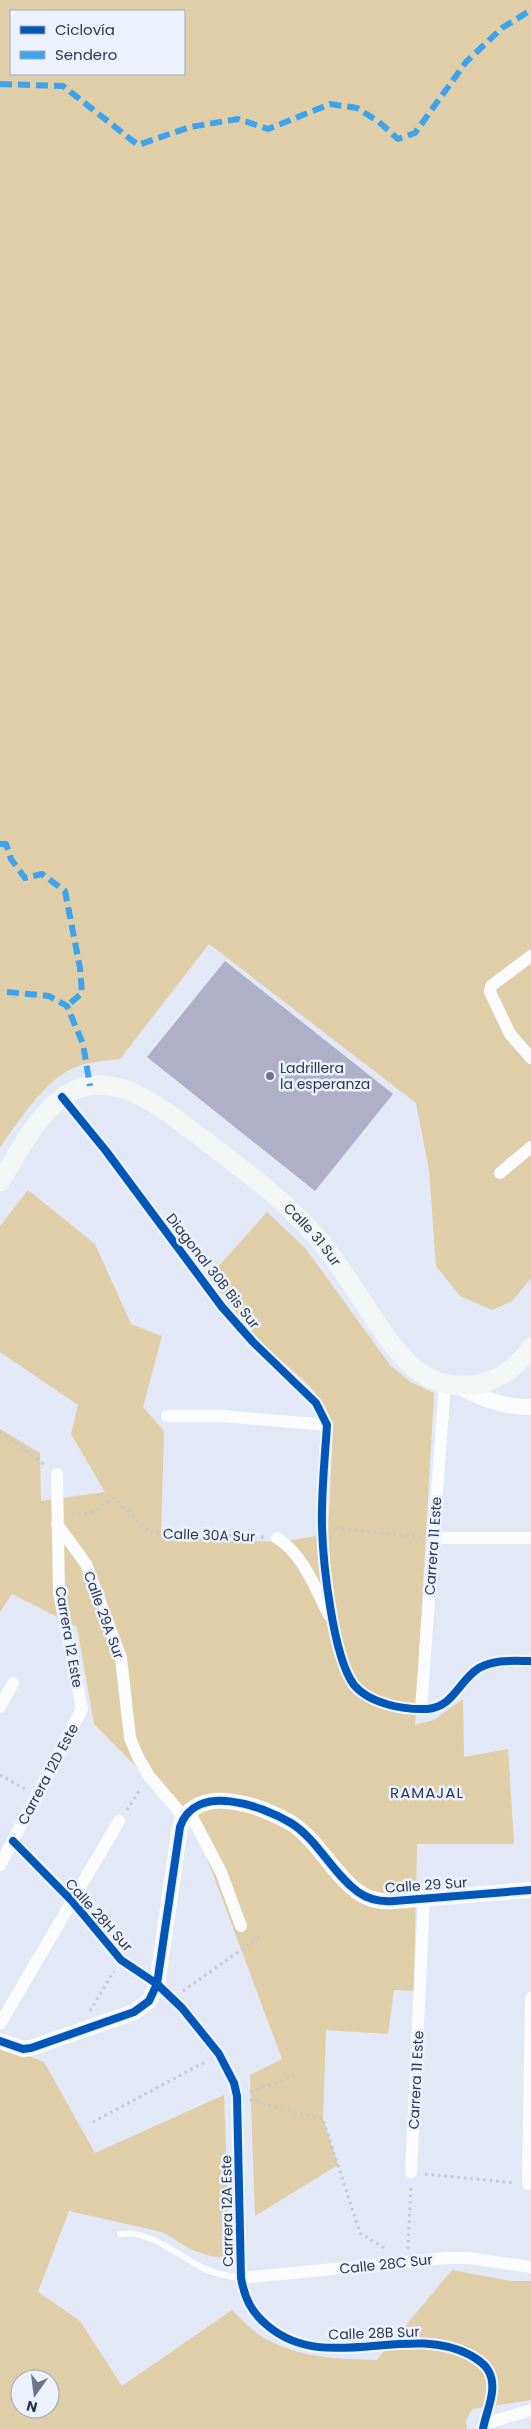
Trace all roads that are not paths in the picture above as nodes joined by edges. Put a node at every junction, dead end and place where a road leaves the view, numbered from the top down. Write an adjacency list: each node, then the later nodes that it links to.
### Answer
1 (531, 956): 2 (street)
2 (529, 1052)
3 (62, 1097): 6 (main road); 8 (main road, Calle 31 Sur); 11 (street, Diagonal 30B Bis Sur)
4 (531, 1147): 5 (street)
5 (500, 1173)
6 (0, 1182)
7 (531, 1347): 8 (main road, Calle 31 Sur)
8 (451, 1384): 9 (street); 15 (street, Carrera 11 Este)
9 (531, 1407)
10 (167, 1416): 11 (street)
11 (327, 1425): 17 (street, Diagonal 30B Bis Sur)
12 (56, 1474): 13 (street, Carrera 12 Este)
13 (57, 1518): 21 (street, Carrera 12 Este); 23 (street, Calle 29A Sur)
14 (277, 1538): 17 (street)
15 (433, 1538): 16 (street); 22 (street, Carrera 11 Este)
16 (531, 1538)
17 (332, 1622): 22 (street, Diagonal 30B Bis Sur)
18 (531, 1661): 22 (street, Diagonal 30B Bis Sur)
19 (13, 1683): 20 (street)
20 (0, 1707)
21 (82, 1709): 25 (street, Carrera 12D Este)
22 (421, 1709)
23 (186, 1814): 28 (street, Calle 29 Sur); 30 (street, Calle 29A Sur); 31 (street)
24 (119, 1820): 29 (street)
25 (13, 1841): 26 (street, Carrera 12D Este); 29 (street, Calle 28H Sur)
26 (0, 1865)
27 (531, 1890): 28 (street, Calle 29 Sur)
28 (424, 1898): 36 (street, Carrera 11 Este)
29 (72, 1902): 31 (street, Calle 28H Sur); 33 (street)
30 (241, 1926)
31 (157, 1984): 34 (street); 35 (street, Calle 28H Sur)
32 (531, 1998): 37 (street)
33 (0, 2024)
34 (0, 2041)
35 (237, 2096): 40 (street, Carrera 12A Este)
36 (411, 2172)
37 (528, 2184)
38 (120, 2234): 40 (lane)
39 (531, 2267): 40 (street, Calle 28C Sur)
40 (241, 2278): 41 (street, Carrera 12A Este)
41 (260, 2320): 43 (street, Calle 28B Sur)
42 (531, 2410): 43 (street)
43 (483, 2426)

